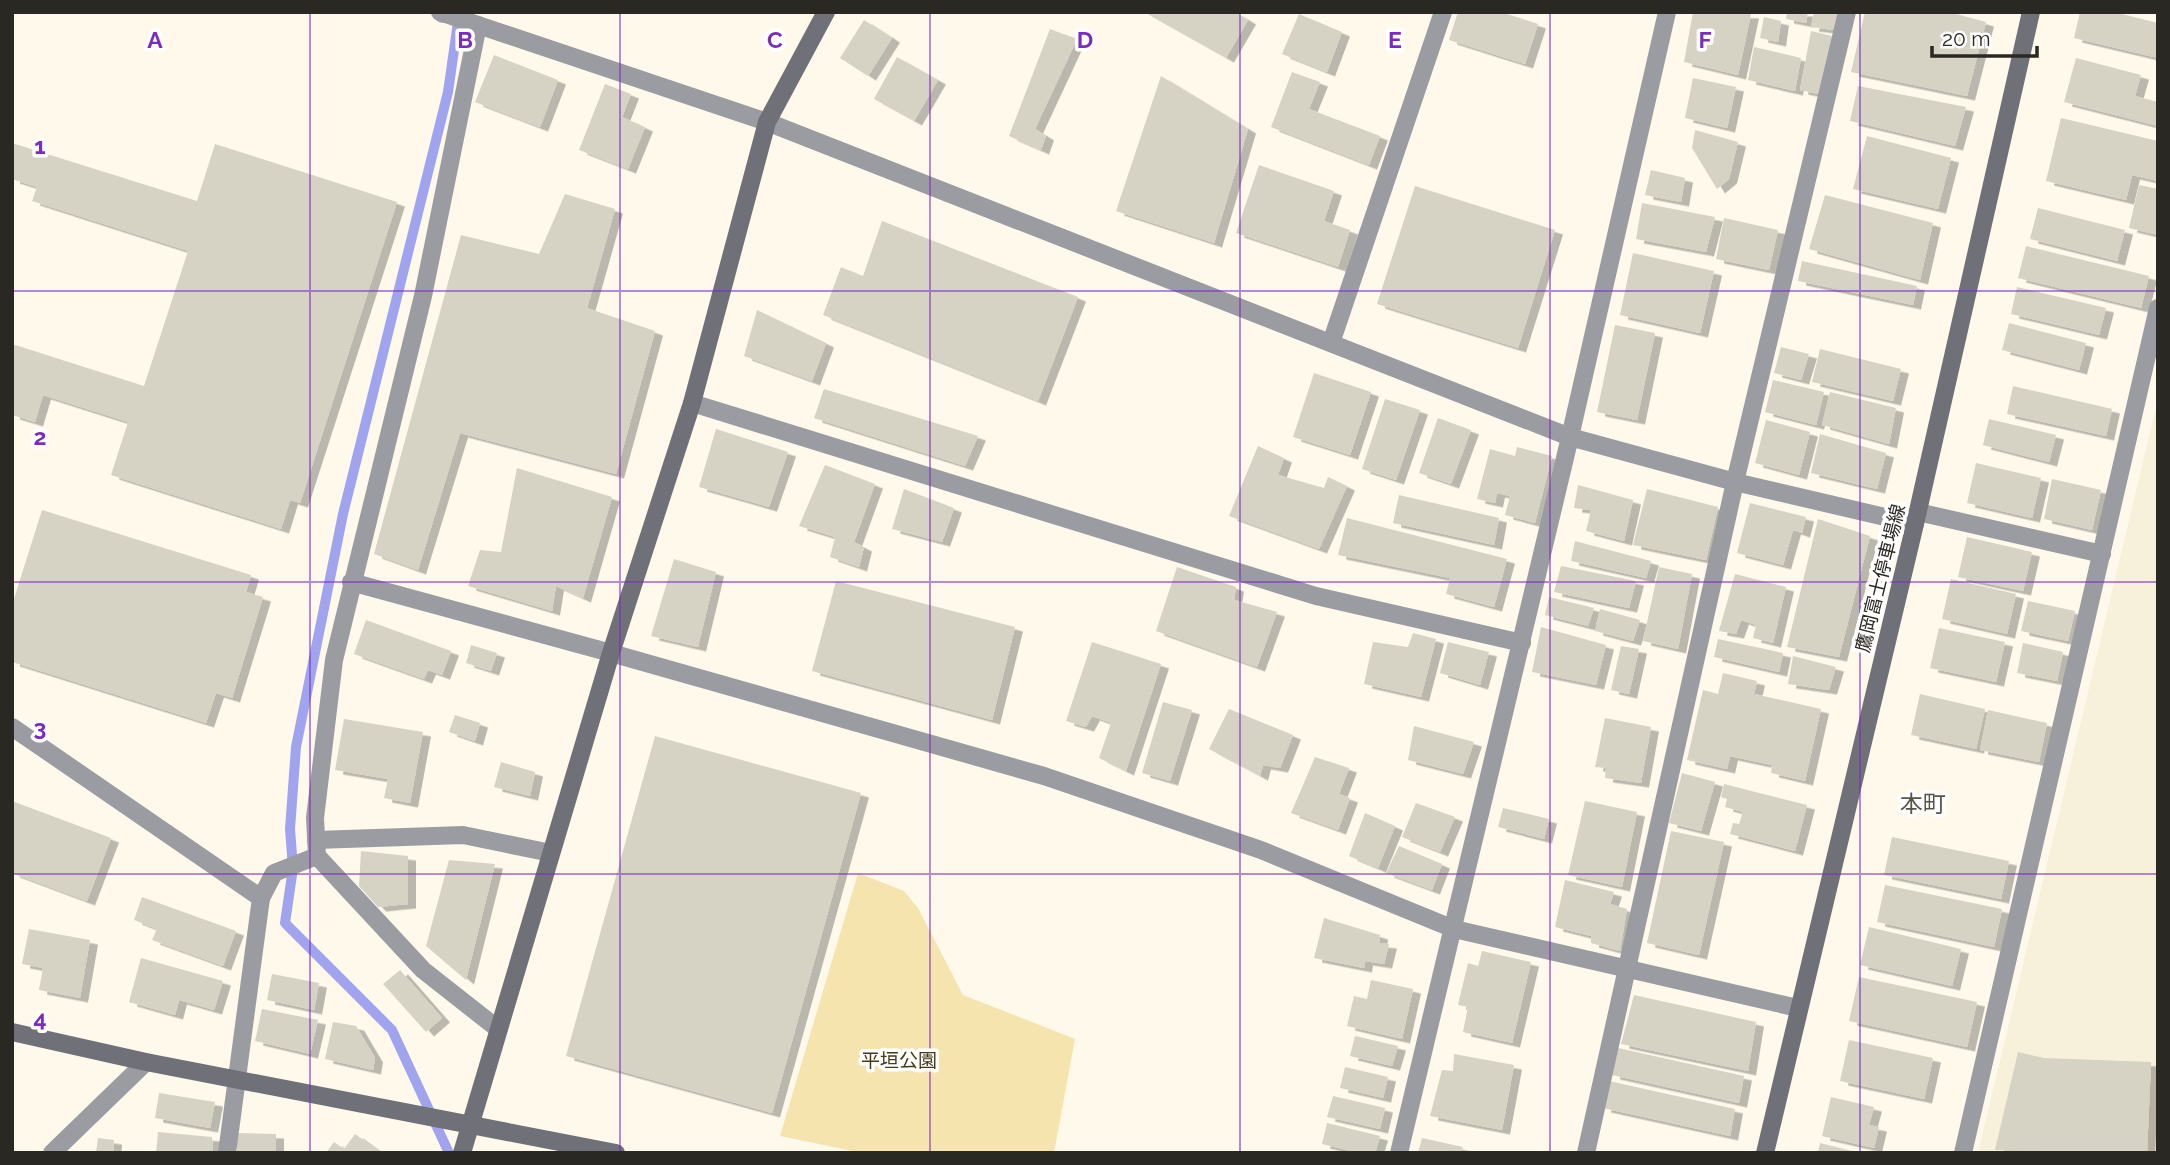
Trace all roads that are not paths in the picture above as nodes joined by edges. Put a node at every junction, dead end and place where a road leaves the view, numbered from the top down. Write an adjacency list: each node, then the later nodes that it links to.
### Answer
1 (826, 12): 8 (street)
2 (1443, 12): 10 (street)
3 (1667, 12): 12 (street)
4 (1847, 12): 13 (street)
5 (2031, 12): 14 (street, 鷹岡富士停車場線)
6 (442, 13): 7 (street)
7 (478, 25): 8 (street); 16 (street)
8 (767, 122): 10 (street); 11 (street)
9 (2158, 308): 15 (street)
10 (1331, 343): 12 (street)
11 (692, 403): 17 (street); 18 (street)
12 (1570, 437): 13 (street); 17 (street)
13 (1735, 482): 14 (street); 24 (street)
14 (1917, 518): 15 (street); 25 (street, 鷹岡富士停車場線)
15 (2102, 554): 38 (street)
16 (351, 582): 18 (street); 20 (street)
17 (1522, 643): 23 (street)
18 (611, 653): 21 (street); 23 (street)
19 (12, 727): 22 (street)
20 (317, 848): 21 (street); 22 (street); 26 (street)
21 (551, 853): 26 (street)
22 (261, 898): 29 (street)
23 (1454, 929): 24 (street); 35 (street)
24 (1628, 971): 25 (street); 36 (street)
25 (1798, 1008): 37 (street, 鷹岡富士停車場線)
26 (498, 1029): 30 (street)
27 (12, 1032): 28 (street)
28 (146, 1062): 29 (street); 31 (street)
29 (234, 1078): 30 (street); 32 (street)
30 (472, 1126): 33 (street); 34 (street)
31 (52, 1153)
32 (227, 1153)
33 (462, 1153)
34 (616, 1153)
35 (1399, 1153)
36 (1586, 1153)
37 (1765, 1153)
38 (1962, 1153)

